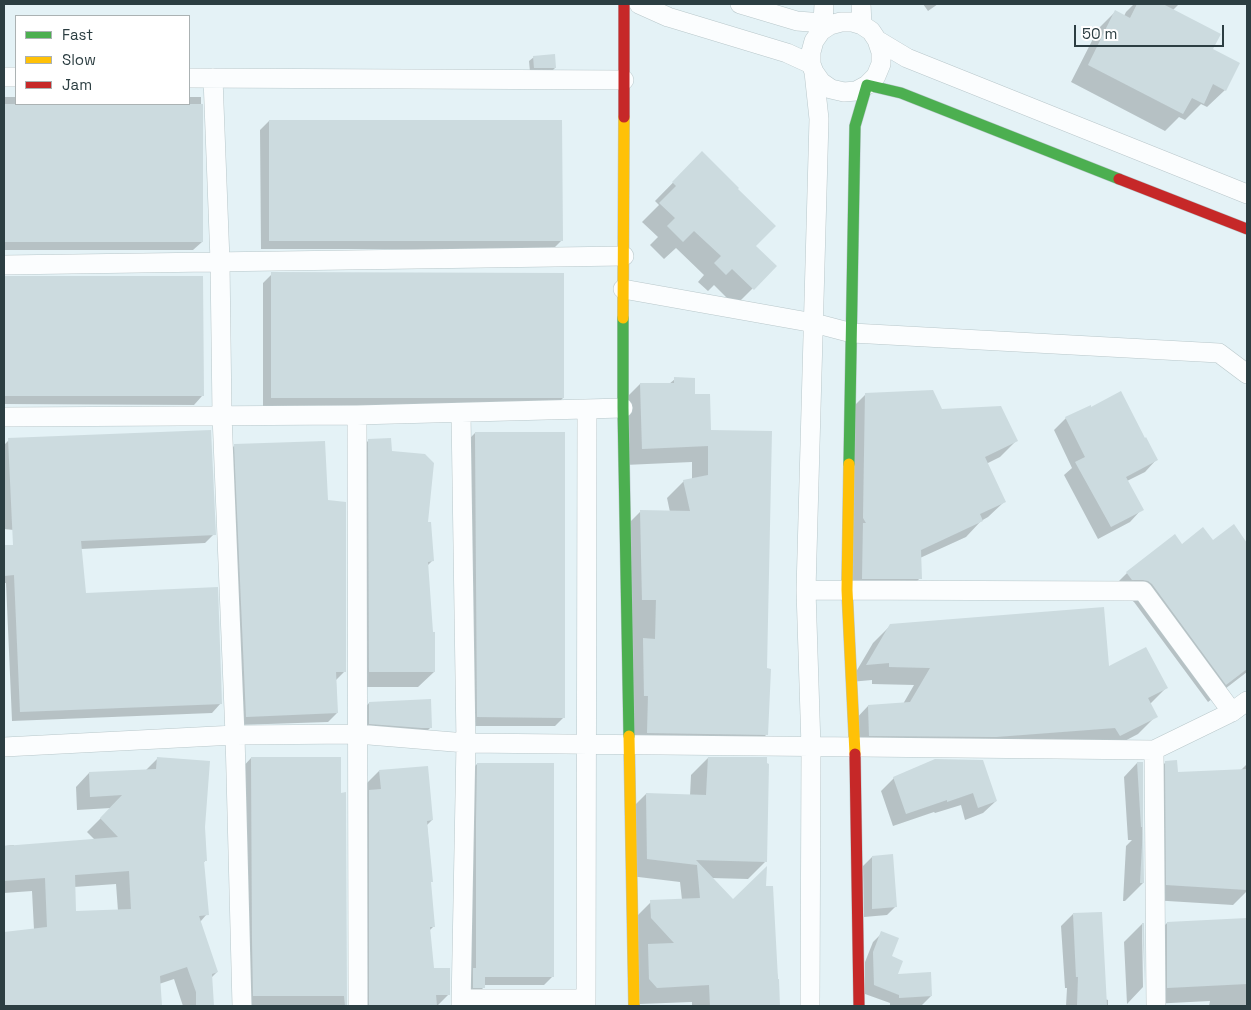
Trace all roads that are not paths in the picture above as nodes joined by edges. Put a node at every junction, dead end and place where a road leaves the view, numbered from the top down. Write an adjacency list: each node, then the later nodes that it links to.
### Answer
1 (624, 4): 12 (street)
2 (639, 4): 9 (street)
3 (740, 4): 7 (street)
4 (824, 4): 7 (street)
5 (861, 4): 6 (street)
6 (862, 25): 7 (street); 8 (street)
7 (825, 26): 9 (street)
8 (877, 40): 13 (street); 14 (street)
9 (812, 68): 13 (street); 20 (street)
10 (190, 78): 11 (street)
11 (213, 78): 12 (street); 17 (street)
12 (624, 80): 16 (street)
13 (867, 85): 15 (street); 21 (street)
14 (1247, 194)
15 (1247, 229)
16 (624, 256): 17 (street); 19 (street)
17 (220, 261): 18 (street); 26 (street)
18 (4, 264)
19 (623, 289): 20 (street); 23 (street)
20 (814, 323): 21 (street); 29 (street)
21 (852, 333): 22 (street); 30 (street)
22 (1247, 374)
23 (623, 408): 24 (street); 35 (street)
24 (587, 409): 25 (street); 36 (street)
25 (460, 413): 27 (street); 34 (street)
26 (222, 415): 27 (street); 28 (street); 33 (street)
27 (358, 415): 32 (street)
28 (4, 417)
29 (806, 590): 30 (street); 38 (street)
30 (847, 590): 31 (street); 39 (street)
31 (1240, 707): 40 (street)
32 (357, 734): 33 (street); 34 (street); 44 (street)
33 (235, 735): 37 (street); 43 (street)
34 (466, 743): 36 (street); 42 (street)
35 (629, 744): 36 (street); 38 (street); 45 (street)
36 (586, 745): 41 (street)
37 (4, 747)
38 (811, 747): 39 (street); 46 (street)
39 (855, 747): 40 (street); 47 (street)
40 (1154, 750): 48 (street)
41 (586, 1002): 42 (street)
42 (461, 1003)
43 (242, 1006)
44 (358, 1006)
45 (634, 1006)
46 (810, 1006)
47 (859, 1006)
48 (1156, 1006)

